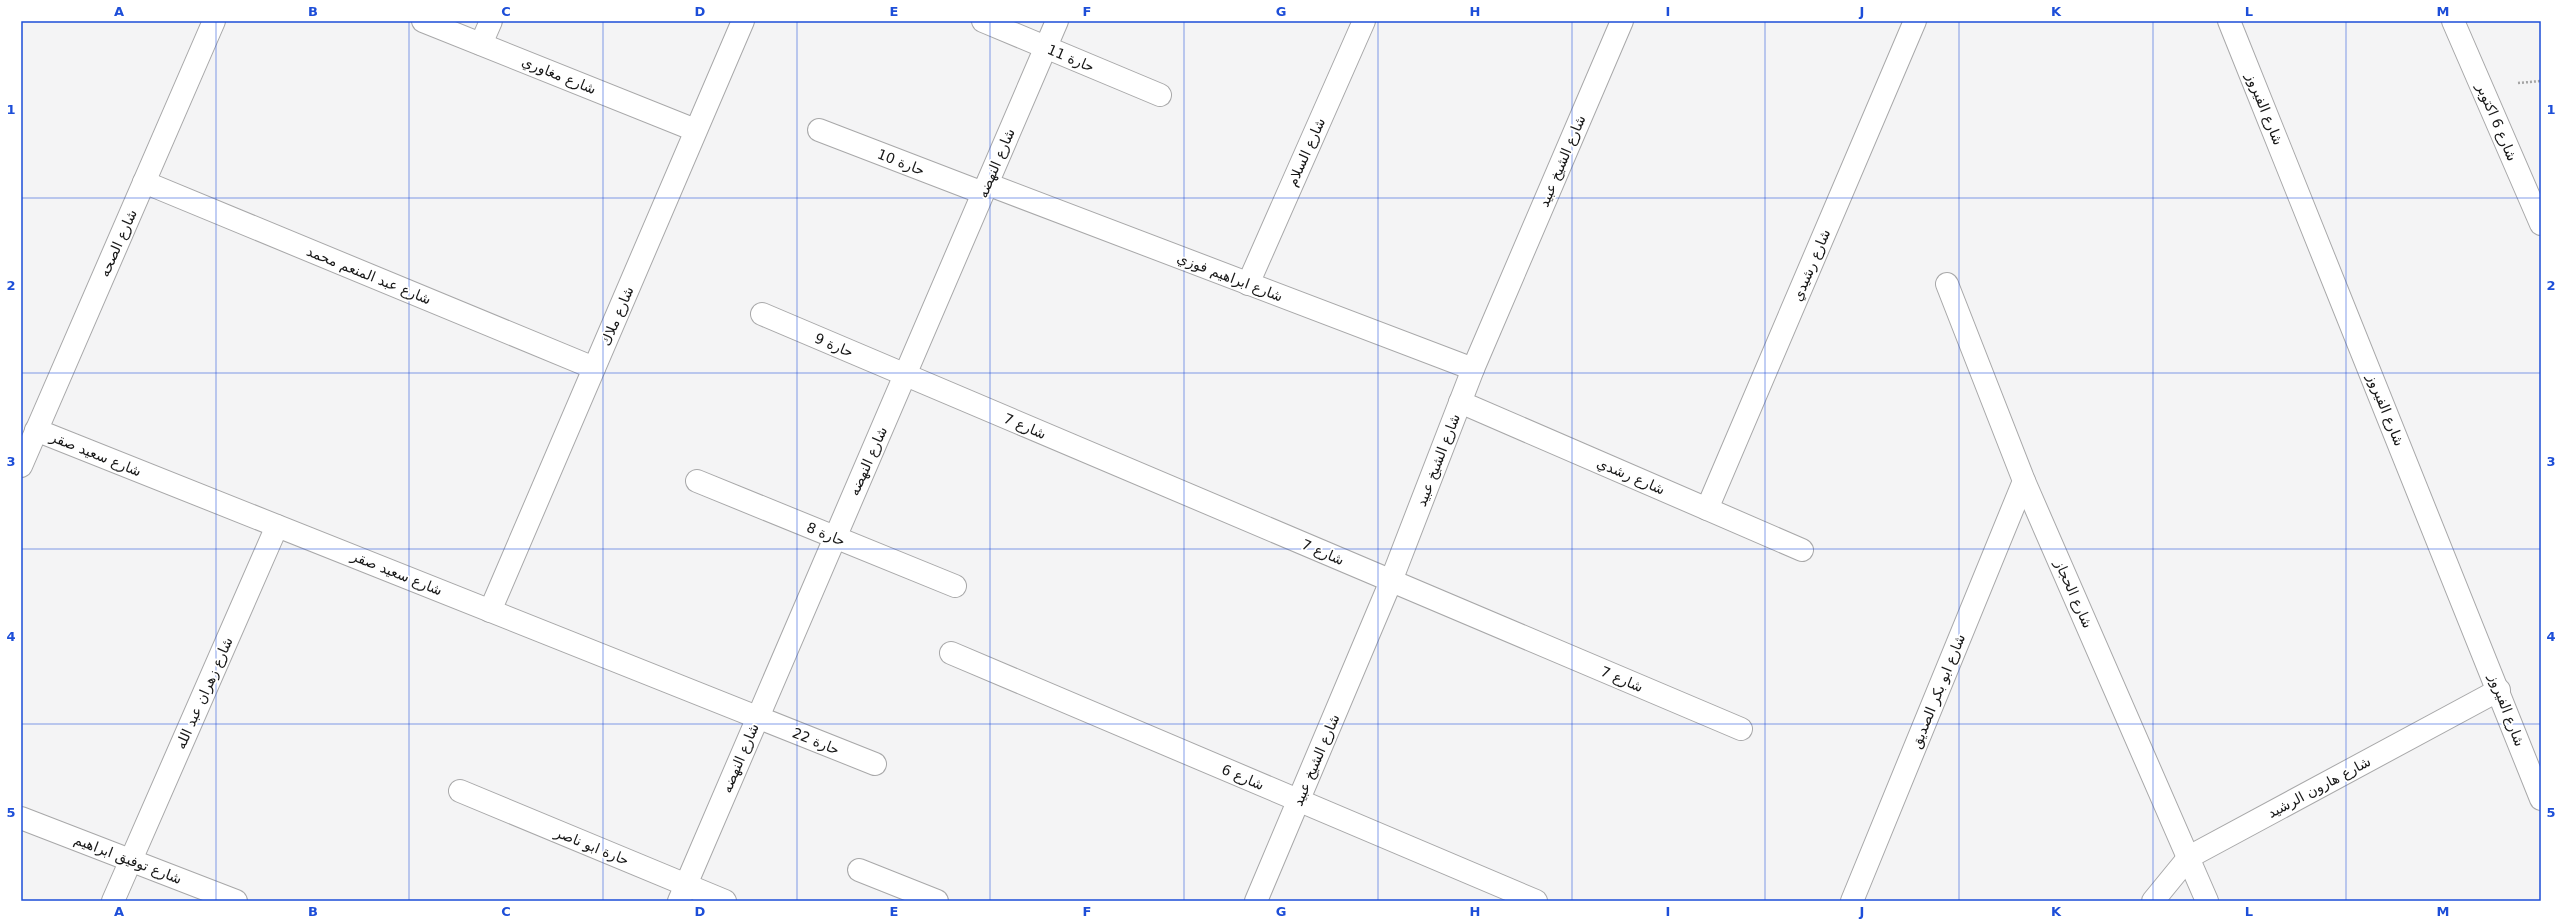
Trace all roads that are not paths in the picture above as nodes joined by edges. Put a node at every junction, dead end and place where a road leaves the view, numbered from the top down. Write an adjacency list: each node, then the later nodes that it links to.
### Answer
1 (213, 21): 17 (street, شارع الصحه)
2 (423, 21): 12 (street, شارع مغاوري)
3 (491, 21): 12 (street)
4 (743, 21): 15 (street, شارع ملاك)
5 (983, 21): 13 (street, حارة 11)
6 (1057, 21): 13 (street, شارع النهضه)
7 (1364, 21): 20 (street, شارع السلام)
8 (1622, 21): 24 (street, شارع الشيخ عبيد)
9 (1915, 21): 31 (street, شارع رشيدي)
10 (2229, 21): 39 (street, شارع الفيروز)
11 (2453, 21): 19 (street, شارع 6 اكتوبر)
12 (481, 44): 15 (street, شارع مغاوري)
13 (1046, 47): 14 (street, حارة 11); 18 (street, شارع النهضه)
14 (1160, 95)
15 (696, 130): 23 (street, شارع ملاك)
16 (819, 130): 18 (street, حارة 10)
17 (144, 182): 23 (street, شارع عبد المنعم محمد); 27 (street, شارع الصحه)
18 (985, 189): 20 (street, شارع ابراهيم فوزي); 25 (street, شارع النهضه)
19 (2541, 224)
20 (1248, 284): 24 (street, شارع ابراهيم فوزي)
21 (1947, 284): 30 (street, شارع الحجاز)
22 (762, 314): 25 (street, حارة 9)
23 (594, 368): 37 (street, شارع ملاك)
24 (1473, 369): 26 (street, شارع الشيخ عبيد)
25 (906, 376): 33 (street, شارع النهضه); 35 (street, شارع 7)
26 (1460, 402): 31 (street, شارع رشدي); 35 (street, شارع الشيخ عبيد)
27 (36, 430): 28 (street, شارع الصحه); 32 (street, شارع سعيد صقر)
28 (21, 466)
29 (697, 481): 33 (street, حارة 8)
30 (2024, 481): 47 (street, شارع الحجاز); 57 (street, شارع ابو بكر الصديق)
31 (1707, 509): 34 (street, شارع رشدي)
32 (277, 526): 37 (street, شارع سعيد صقر); 48 (street, شارع زهران عبد الله)
33 (835, 537): 36 (street, حارة 8); 40 (street, شارع النهضه)
34 (1802, 550)
35 (1391, 581): 41 (street, شارع 7); 45 (street, شارع الشيخ عبيد)
36 (955, 586)
37 (490, 610): 40 (street, شارع سعيد صقر)
38 (951, 653): 45 (street, شارع 6)
39 (2499, 690): 44 (street, شارع الفيروز); 47 (street, شارع هارون الرشيد)
40 (757, 717): 42 (street, حارة 22); 50 (street, شارع النهضه)
41 (1741, 729)
42 (875, 764)
43 (460, 791): 50 (street, حارة ابو ناصر)
44 (2541, 799)
45 (1299, 800): 55 (street, شارع الشيخ عبيد); 56 (street, شارع 6)
46 (21, 818): 48 (street, شارع توفيق ابراهيم)
47 (2189, 857): 58 (street, شارع هارون الرشيد); 59 (street, شارع الحجاز)
48 (131, 861): 51 (street, شارع زهران عبد الله); 52 (street, شارع توفيق ابراهيم)
49 (859, 870): 54 (street)
50 (683, 893): 53 (street, حارة ابو ناصر)
51 (113, 901)
52 (236, 901)
53 (725, 901)
54 (937, 901)
55 (1256, 901)
56 (1536, 901)
57 (1852, 901)
58 (2153, 901)
59 (2207, 901)

